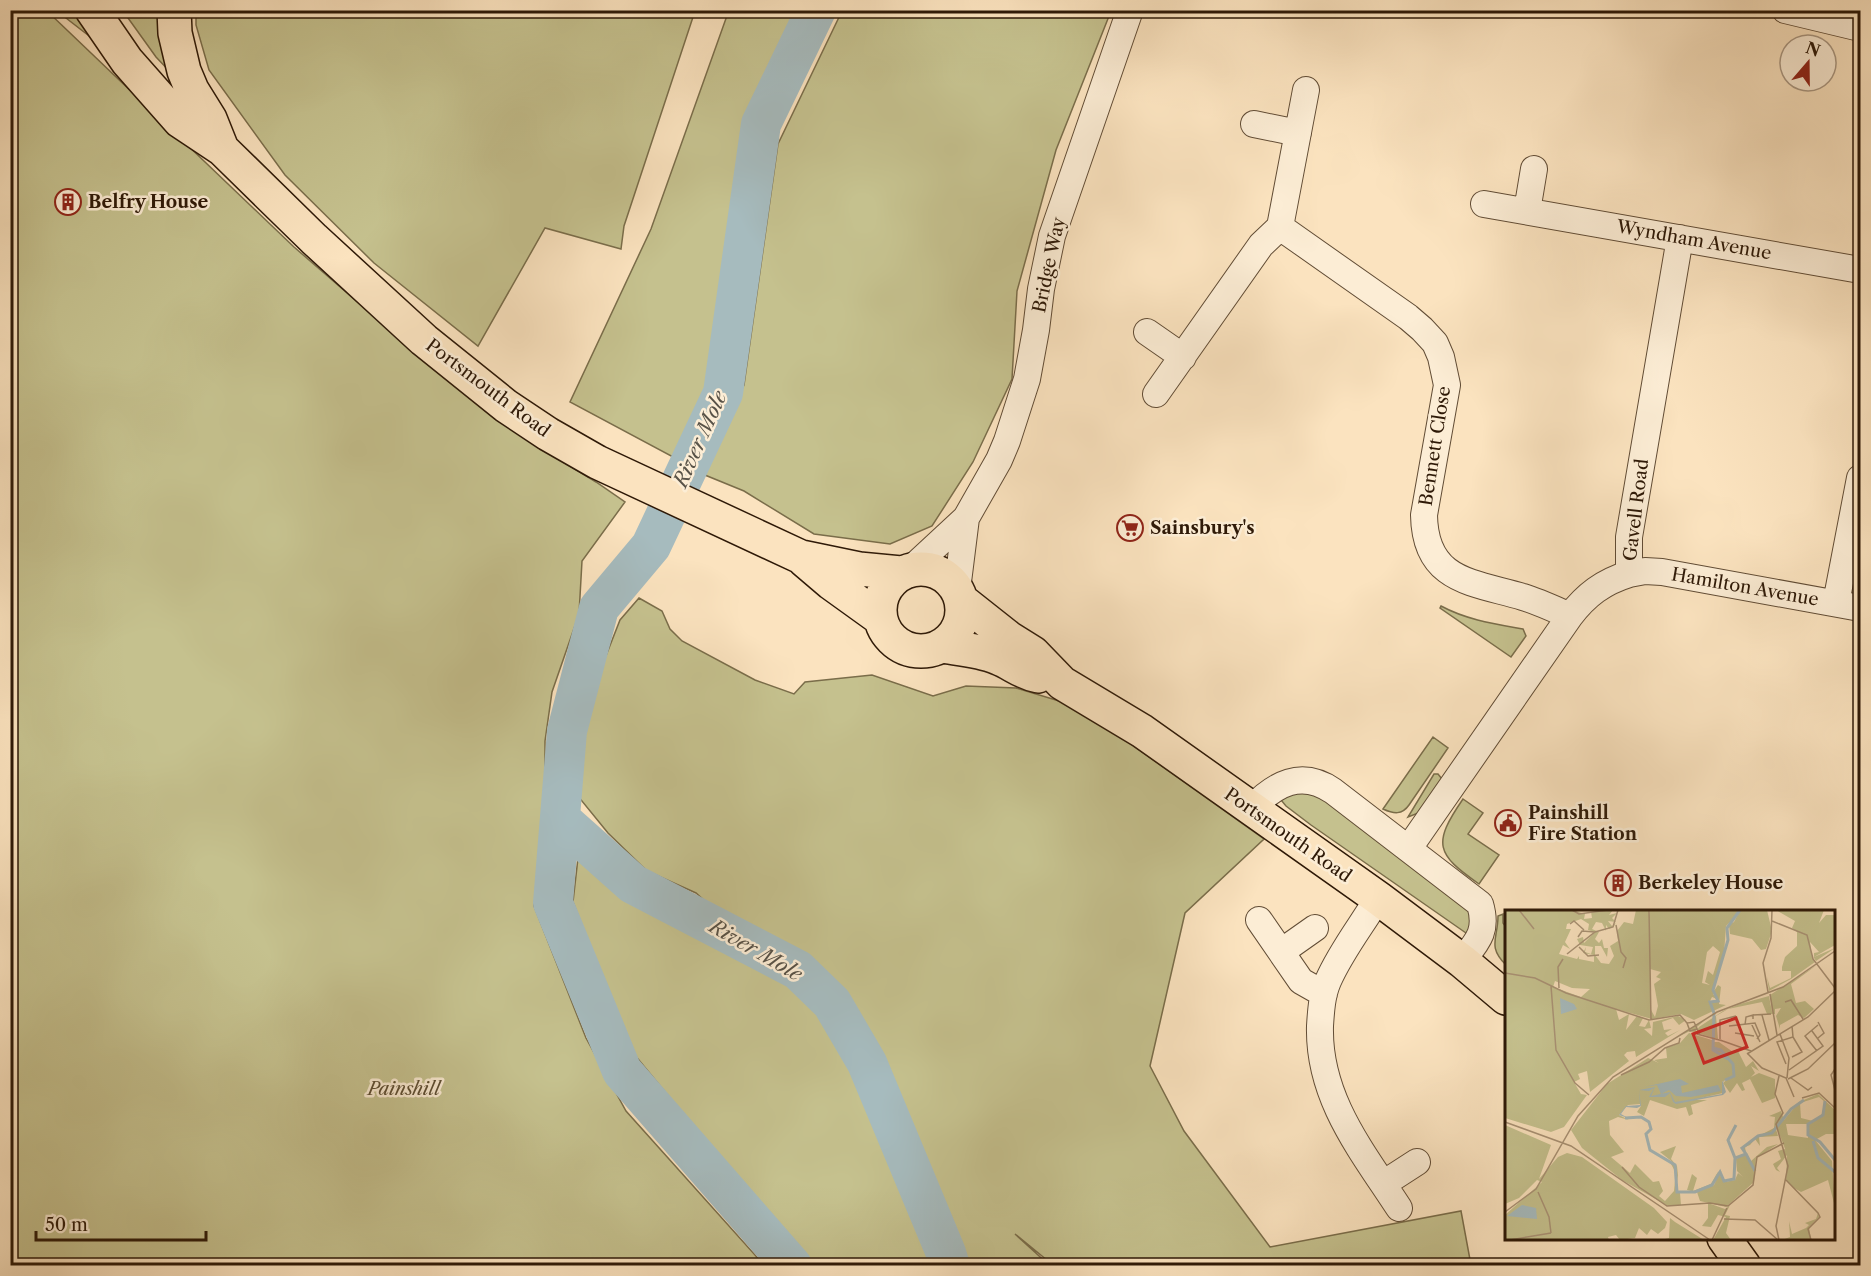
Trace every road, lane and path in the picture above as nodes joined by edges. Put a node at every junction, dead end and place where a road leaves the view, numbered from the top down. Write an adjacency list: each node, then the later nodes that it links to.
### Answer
1 (92, 10): 9 (main road, Portsmouth Road)
2 (174, 10): 9 (main road, Portsmouth Road)
3 (1130, 10): 20 (street, Bridge Way)
4 (1786, 11): 5 (street)
5 (1860, 28)
6 (1306, 90): 8 (street)
7 (1254, 124): 8 (street)
8 (1298, 133): 13 (street)
9 (222, 149): 21 (main road, Portsmouth Road)
10 (1534, 169): 12 (street)
11 (1484, 204): 12 (street, Wyndham Avenue)
12 (1527, 211): 14 (street, Wyndham Avenue)
13 (1280, 227): 17 (street); 26 (street, Bennett Close)
14 (1680, 237): 15 (street, Wyndham Avenue); 23 (street, Gavell Road)
15 (1860, 270)
16 (1147, 332): 17 (street)
17 (1183, 357): 18 (street)
18 (1156, 394)
19 (1860, 478): 25 (street)
20 (966, 518): 22 (street, Bridge Way); 24 (street, Bridge Way)
21 (801, 557): 22 (main road, Portsmouth Road); 27 (main road, Portsmouth Road)
22 (906, 571): 24 (main road); 27 (main road)
23 (1629, 574): 25 (street, Hamilton Avenue); 26 (street, Gavell Road)
24 (959, 595): 28 (main road); 29 (main road, Portsmouth Road)
25 (1848, 606)
26 (1570, 616): 31 (street, Gavell Road)
27 (881, 619): 28 (main road)
28 (941, 646): 29 (main road, Portsmouth Road)
29 (1062, 683): 30 (main road, Portsmouth Road)
30 (1251, 809): 31 (street); 32 (main road, Portsmouth Road)
31 (1409, 848): 36 (street)
32 (1378, 898): 36 (main road, Portsmouth Road); 37 (street)
33 (1259, 920): 35 (street)
34 (1315, 928): 35 (street)
35 (1281, 952): 37 (street)
36 (1462, 961): 38 (main road, Portsmouth Road)
37 (1324, 994): 40 (street)
38 (1505, 997)
39 (1417, 1162): 40 (street)
40 (1383, 1184): 41 (street)
41 (1399, 1208)
42 (1725, 1240): 43 (main road)
43 (1744, 1266)

